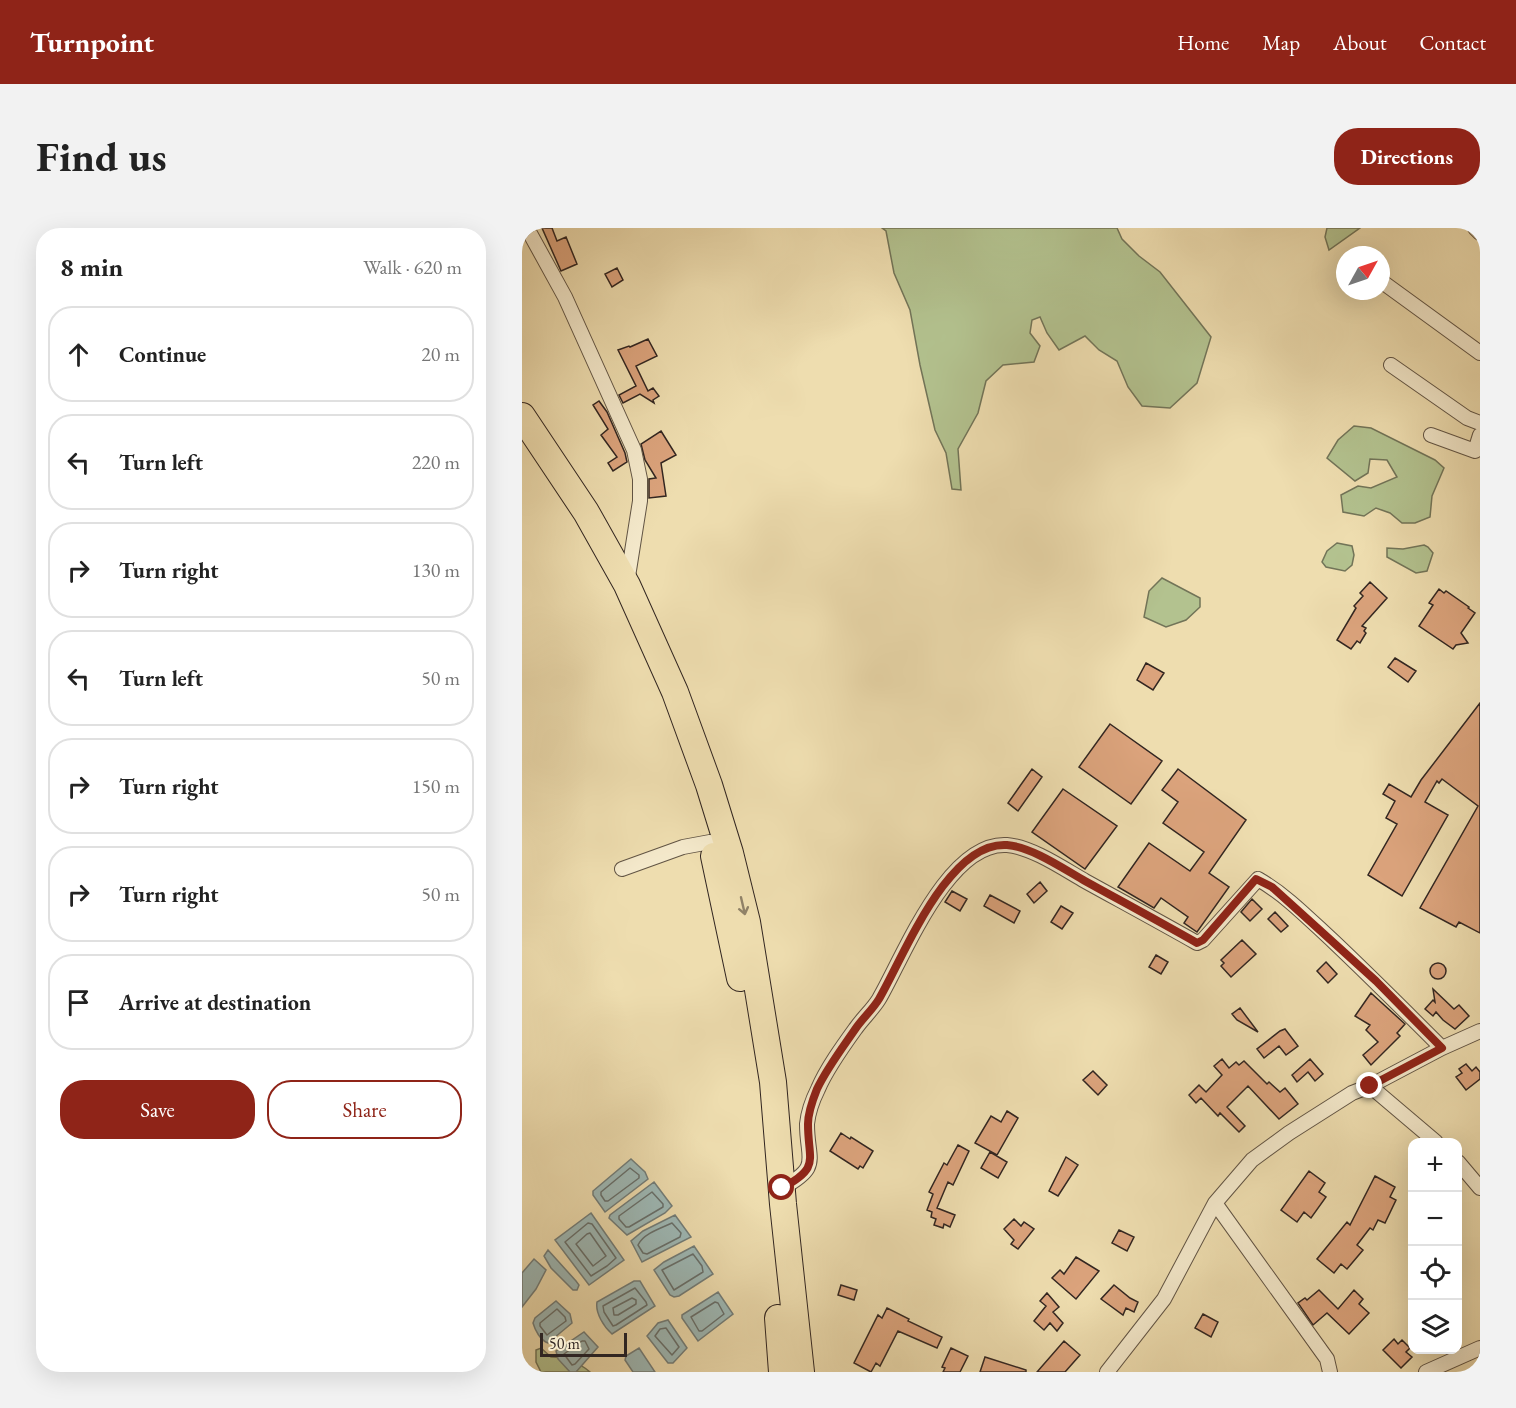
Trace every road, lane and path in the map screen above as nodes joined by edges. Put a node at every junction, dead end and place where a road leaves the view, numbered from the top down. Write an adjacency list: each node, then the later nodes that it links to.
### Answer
1 (527, 228): 13 (street)
2 (1475, 228): 3 (street)
3 (1480, 233)
4 (1390, 288): 5 (street)
5 (1480, 353)
6 (1390, 365): 8 (street)
7 (522, 416): 13 (highway)
8 (1480, 423)
9 (1431, 435): 12 (street)
10 (1480, 435): 12 (street)
11 (522, 441): 14 (highway)
12 (1478, 456)
13 (627, 585): 21 (highway, one-way to 21)
14 (710, 842): 15 (street); 25 (highway)
15 (622, 869)
16 (1480, 1031): 17 (street)
17 (1442, 1048): 18 (street); 21 (street)
18 (1370, 1086): 19 (street); 23 (street)
19 (1430, 1138)
20 (1462, 1167): 22 (street)
21 (782, 1188): 26 (highway)
22 (1480, 1188)
23 (1215, 1203): 27 (street); 28 (street)
24 (1480, 1348): 29 (street)
25 (782, 1372)
26 (801, 1372)
27 (1107, 1372)
28 (1331, 1372)
29 (1426, 1372)

